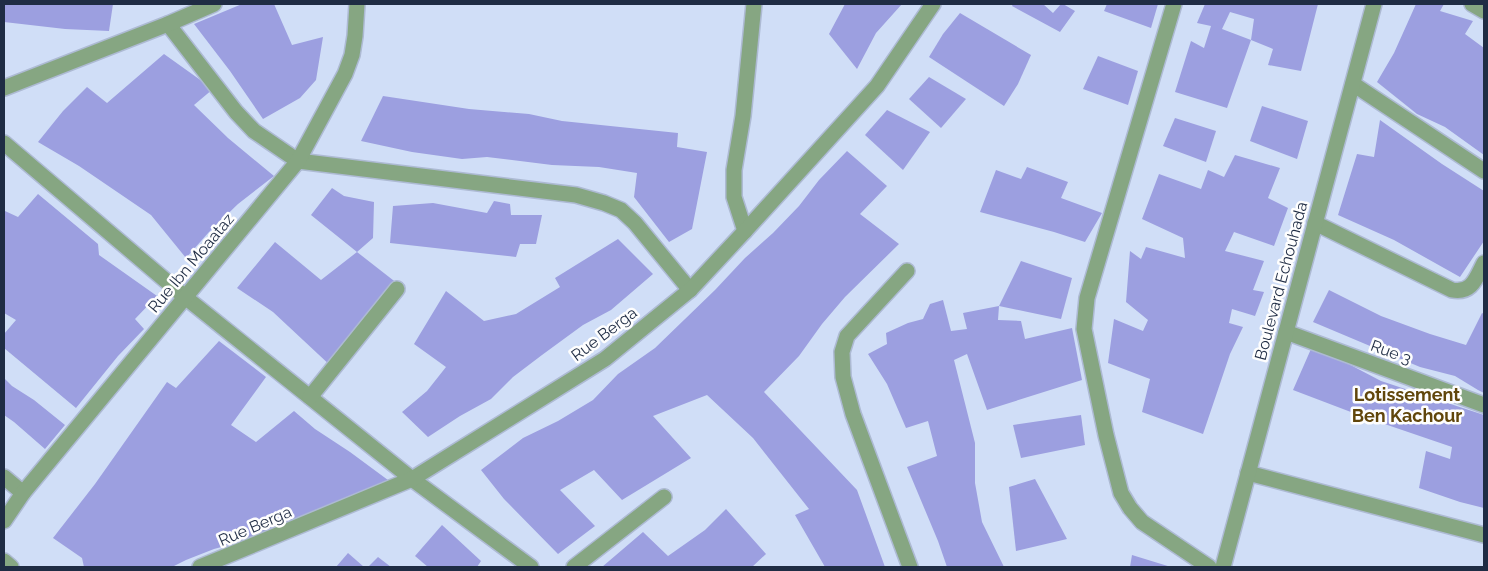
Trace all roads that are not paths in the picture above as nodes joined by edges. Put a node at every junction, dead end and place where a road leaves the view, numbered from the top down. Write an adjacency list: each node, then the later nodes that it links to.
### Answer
1 (214, 4): 9 (street)
2 (357, 4): 13 (street, Rue Ibn Moaataz)
3 (754, 4): 16 (street)
4 (933, 4): 16 (street, Rue Berga)
5 (1174, 4): 39 (street)
6 (1374, 4): 10 (street, Boulevard Echouhada)
7 (1472, 4): 8 (street)
8 (1484, 11)
9 (168, 24): 11 (street); 13 (street)
10 (1353, 84): 14 (street); 15 (street, Boulevard Echouhada)
11 (4, 88)
12 (4, 143): 21 (street)
13 (298, 161): 20 (street); 21 (street, Rue Ibn Moaataz)
14 (1484, 171)
15 (1315, 223): 17 (street); 22 (street, Boulevard Echouhada)
16 (745, 231): 20 (street, Rue Berga)
17 (1484, 263)
18 (907, 271): 38 (street)
19 (398, 289): 23 (street)
20 (690, 290): 27 (street, Rue Berga)
21 (185, 297): 23 (street); 28 (street, Rue Ibn Moaataz)
22 (1286, 332): 24 (street, Rue 3); 25 (street, Boulevard Echouhada)
23 (310, 397): 27 (street)
24 (1484, 405)
25 (1248, 473): 31 (street); 40 (street, Boulevard Echouhada)
26 (4, 476): 28 (street)
27 (412, 479): 33 (street, Rue Berga); 36 (street)
28 (23, 493): 30 (street, Rue Ibn Moaataz)
29 (664, 497): 37 (street)
30 (4, 521)
31 (1484, 535)
32 (4, 561): 34 (street)
33 (218, 565): 35 (street, Rue Berga)
34 (11, 567)
35 (200, 567)
36 (531, 567)
37 (574, 567)
38 (910, 567)
39 (1209, 567)
40 (1223, 567)

